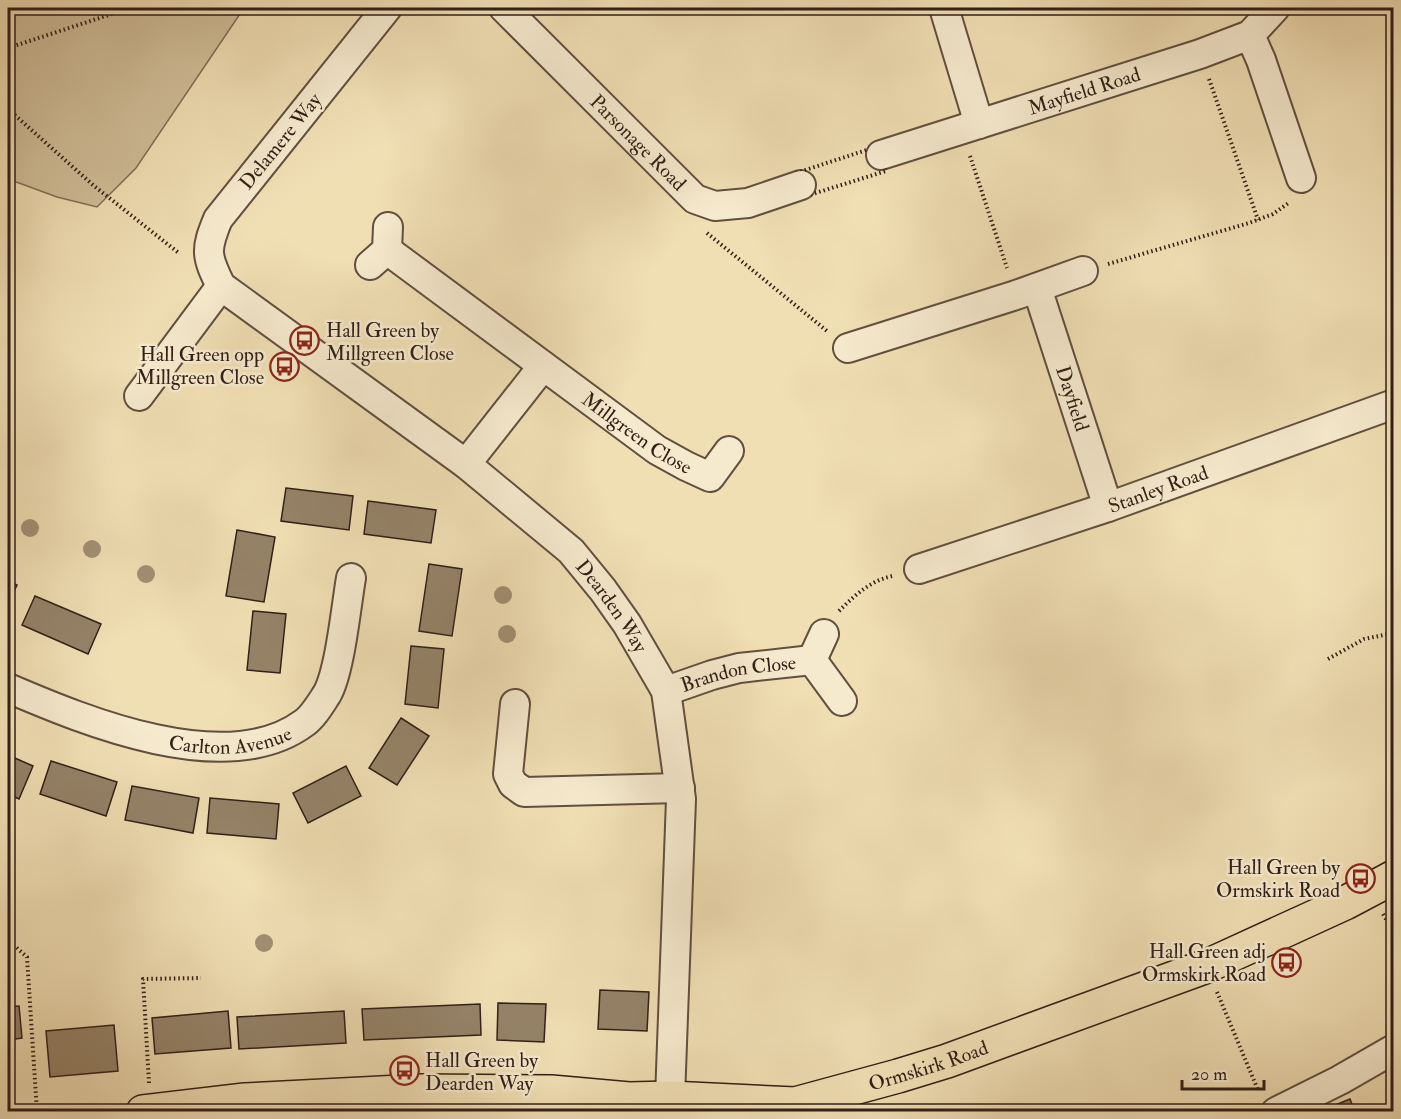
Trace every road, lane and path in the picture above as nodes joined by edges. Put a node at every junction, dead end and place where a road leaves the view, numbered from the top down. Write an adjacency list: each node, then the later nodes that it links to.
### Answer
1 (130, 8): 7 (path)
2 (387, 8): 19 (street, Delamere Way)
3 (504, 8): 14 (street, Parsonage Road)
4 (944, 8): 10 (street)
5 (1275, 8): 6 (street, Mayfield Road)
6 (1250, 35): 8 (street, Mayfield Road); 12 (street)
7 (8, 48)
8 (1200, 54): 10 (street, Mayfield Road); 15 (path)
9 (8, 109): 17 (path)
10 (970, 127): 11 (street, Mayfield Road); 20 (path)
11 (881, 155): 13 (path); 13 (path)
12 (1301, 178): 15 (path)
13 (801, 184): 14 (street, Parsonage Road)
14 (695, 199): 21 (path)
15 (1258, 220): 18 (path)
16 (382, 247): 22 (street, Millgreen Close)
17 (183, 256)
18 (1083, 272): 20 (street)
19 (221, 286): 23 (street); 26 (street, Dearden Way)
20 (1027, 292): 21 (street); 27 (street, Dayfield)
21 (848, 348)
22 (543, 366): 25 (street, Millgreen Close); 26 (street)
23 (139, 396)
24 (1394, 404): 27 (street, Stanley Road)
25 (729, 451)
26 (466, 464): 35 (street, Dearden Way)
27 (1108, 507): 28 (street, Stanley Road)
28 (919, 569): 31 (path)
29 (351, 578): 34 (street, Carlton Avenue)
30 (1394, 633): 32 (path)
31 (824, 634): 33 (street, Brandon Close)
32 (1328, 659)
33 (812, 660): 35 (street, Brandon Close); 36 (street, Brandon Close)
34 (8, 688)
35 (666, 691): 38 (street, Dearden Way)
36 (842, 701)
37 (515, 704): 38 (street)
38 (680, 788): 44 (street, Dearden Way)
39 (1394, 877): 41 (main road, Ormskirk Road)
40 (8, 948): 48 (path)
41 (1207, 966): 45 (path); 46 (main road, Ormskirk Road)
42 (201, 978): 47 (path)
43 (1394, 1049): 45 (street)
44 (670, 1098): 46 (main road, Ormskirk Road); 47 (main road, Ormskirk Road)
45 (1267, 1101)
46 (795, 1108)
47 (145, 1111)
48 (37, 1112)

